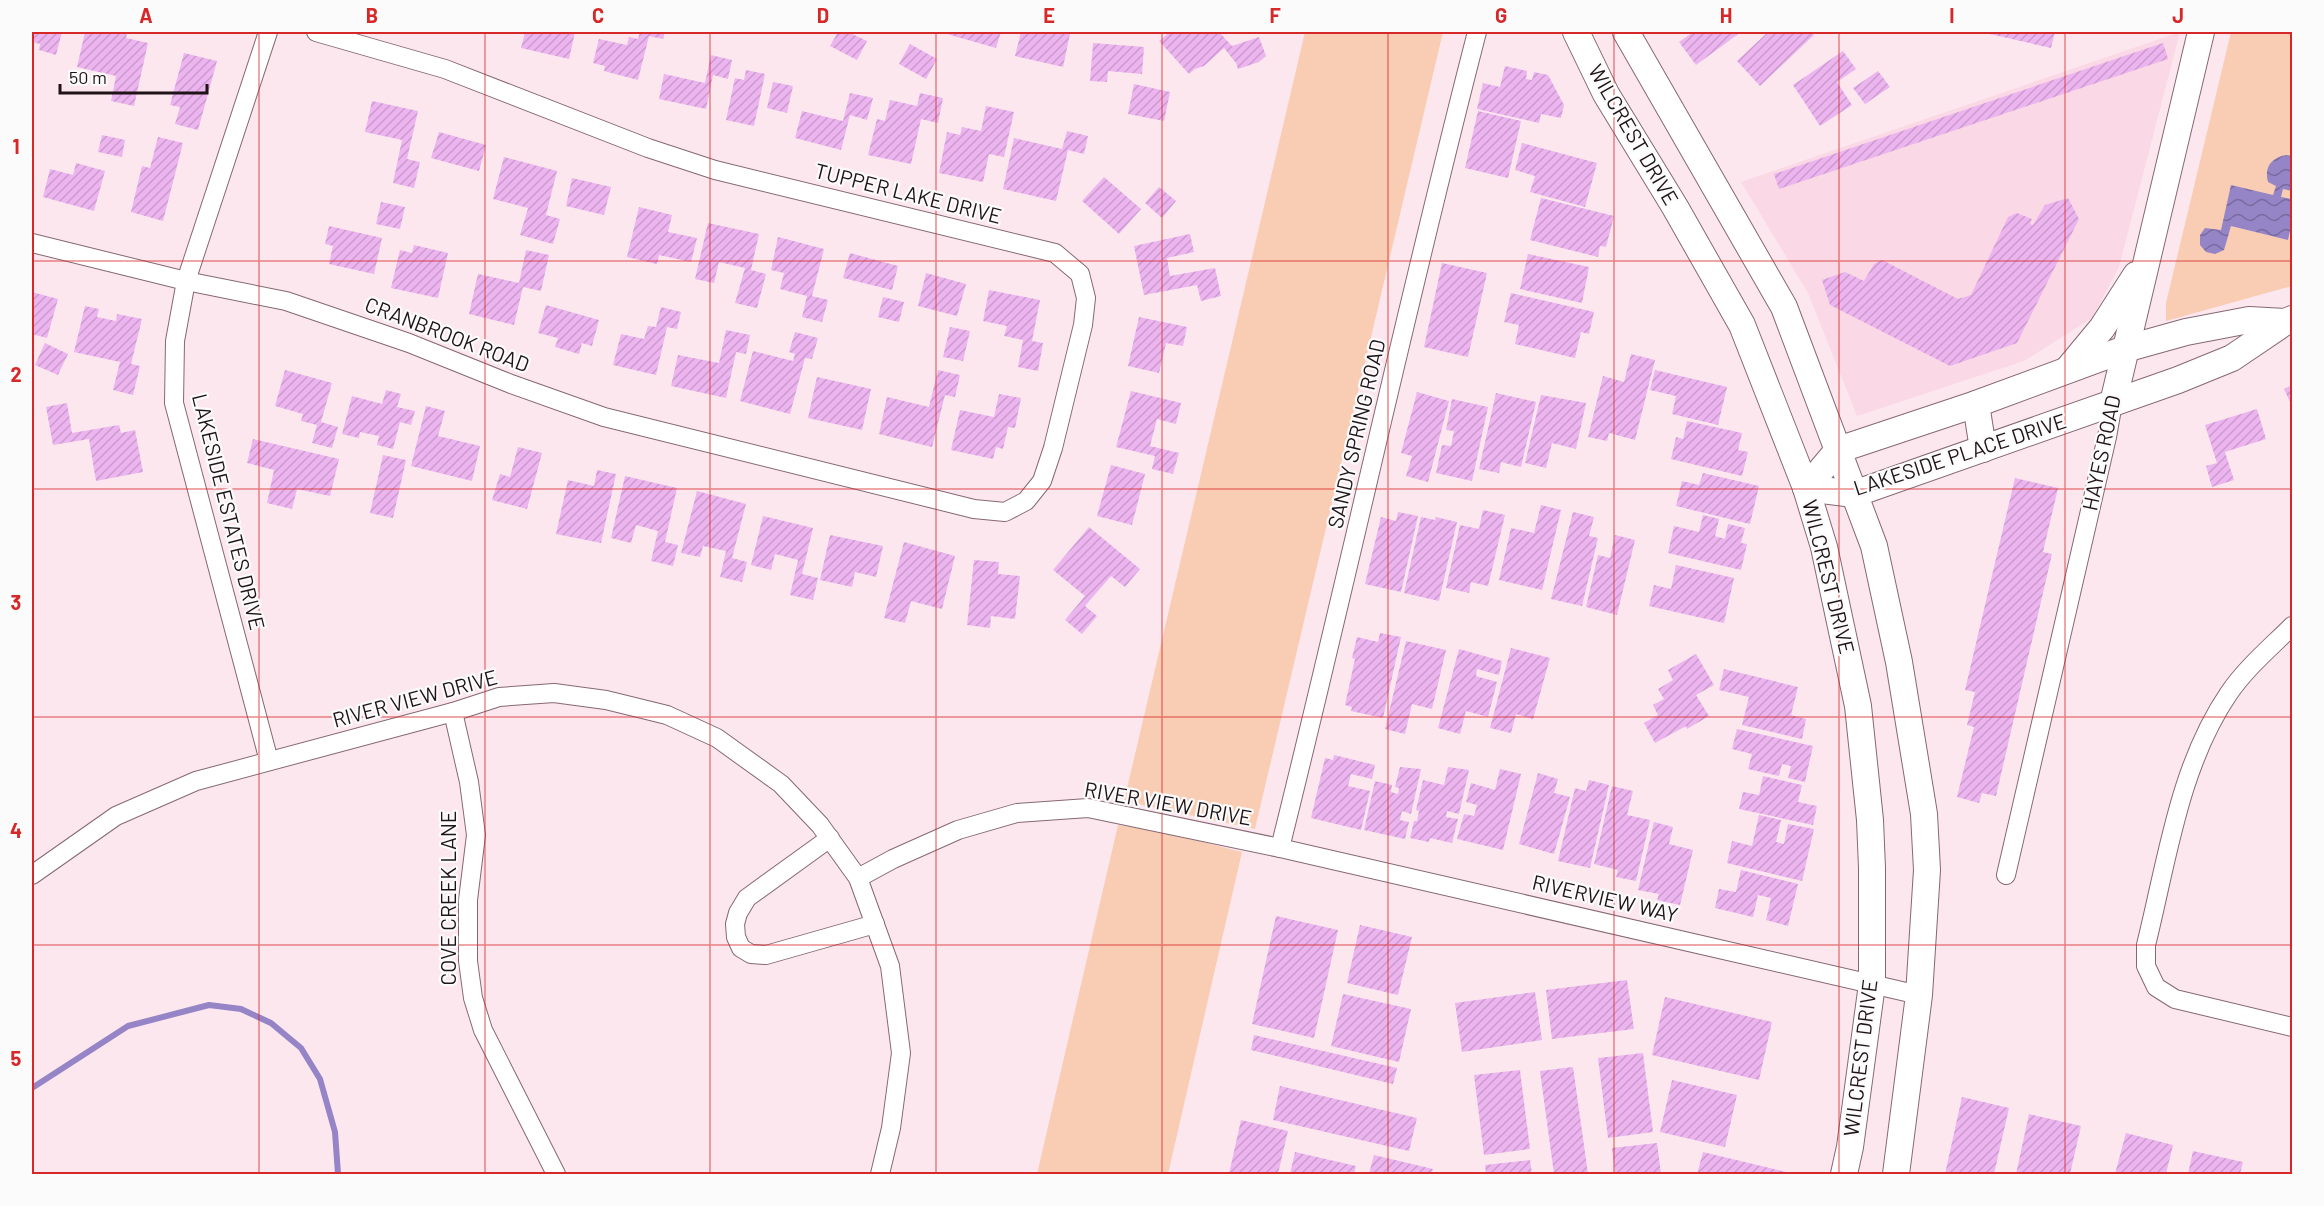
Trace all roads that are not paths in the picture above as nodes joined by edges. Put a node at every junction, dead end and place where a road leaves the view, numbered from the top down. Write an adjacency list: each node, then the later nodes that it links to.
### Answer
1 (268, 32): 9 (street, LAKESIDE ESTATES DRIVE)
2 (316, 32): 17 (street, TUPPER LAKE DRIVE)
3 (1478, 32): 24 (street, SANDY SPRING ROAD)
4 (1575, 32): 18 (main road, WILCREST DRIVE)
5 (1626, 32): 16 (main road)
6 (2201, 32): 8 (main road, HAYES ROAD)
7 (32, 243): 9 (street, CRANBROOK ROAD)
8 (2147, 257): 11 (main road, HAYES ROAD); 12 (main road)
9 (186, 281): 17 (street, CRANBROOK ROAD); 22 (street, LAKESIDE ESTATES DRIVE)
10 (2289, 321): 11 (main road, LAKESIDE PLACE DRIVE); 13 (main road, LAKESIDE PLACE DRIVE)
11 (2125, 349): 12 (main road, LAKESIDE PLACE DRIVE); 13 (main road, HAYES ROAD)
12 (2067, 371): 14 (main road, LAKESIDE PLACE DRIVE)
13 (2113, 403): 15 (main road, LAKESIDE PLACE DRIVE); 26 (street, HAYES ROAD)
14 (1976, 404): 15 (main road); 16 (main road, LAKESIDE PLACE DRIVE)
15 (1983, 449): 19 (main road, LAKESIDE PLACE DRIVE)
16 (1838, 450): 18 (main road, LAKESIDE PLACE DRIVE); 19 (main road)
17 (845, 477)
18 (1806, 488): 19 (main road, LAKESIDE PLACE DRIVE); 29 (main road, WILCREST DRIVE)
19 (1854, 494): 30 (main road)
20 (2292, 626): 31 (street)
21 (453, 712): 22 (street, RIVER VIEW DRIVE); 23 (street, RIVER VIEW DRIVE); 32 (street, COVE CREEK LANE)
22 (269, 761): 25 (street, RIVER VIEW DRIVE)
23 (830, 838): 27 (street, RIVER VIEW DRIVE); 28 (street)
24 (1280, 848): 27 (street, RIVER VIEW DRIVE); 29 (street, RIVERVIEW WAY)
25 (32, 875)
26 (2006, 875)
27 (858, 878): 28 (street)
28 (875, 924): 33 (street)
29 (1872, 984): 30 (street, RIVERVIEW WAY); 34 (main road, WILCREST DRIVE)
30 (1919, 995): 35 (main road)
31 (2292, 1027)
32 (556, 1174)
33 (880, 1174)
34 (1844, 1174)
35 (1896, 1174)

